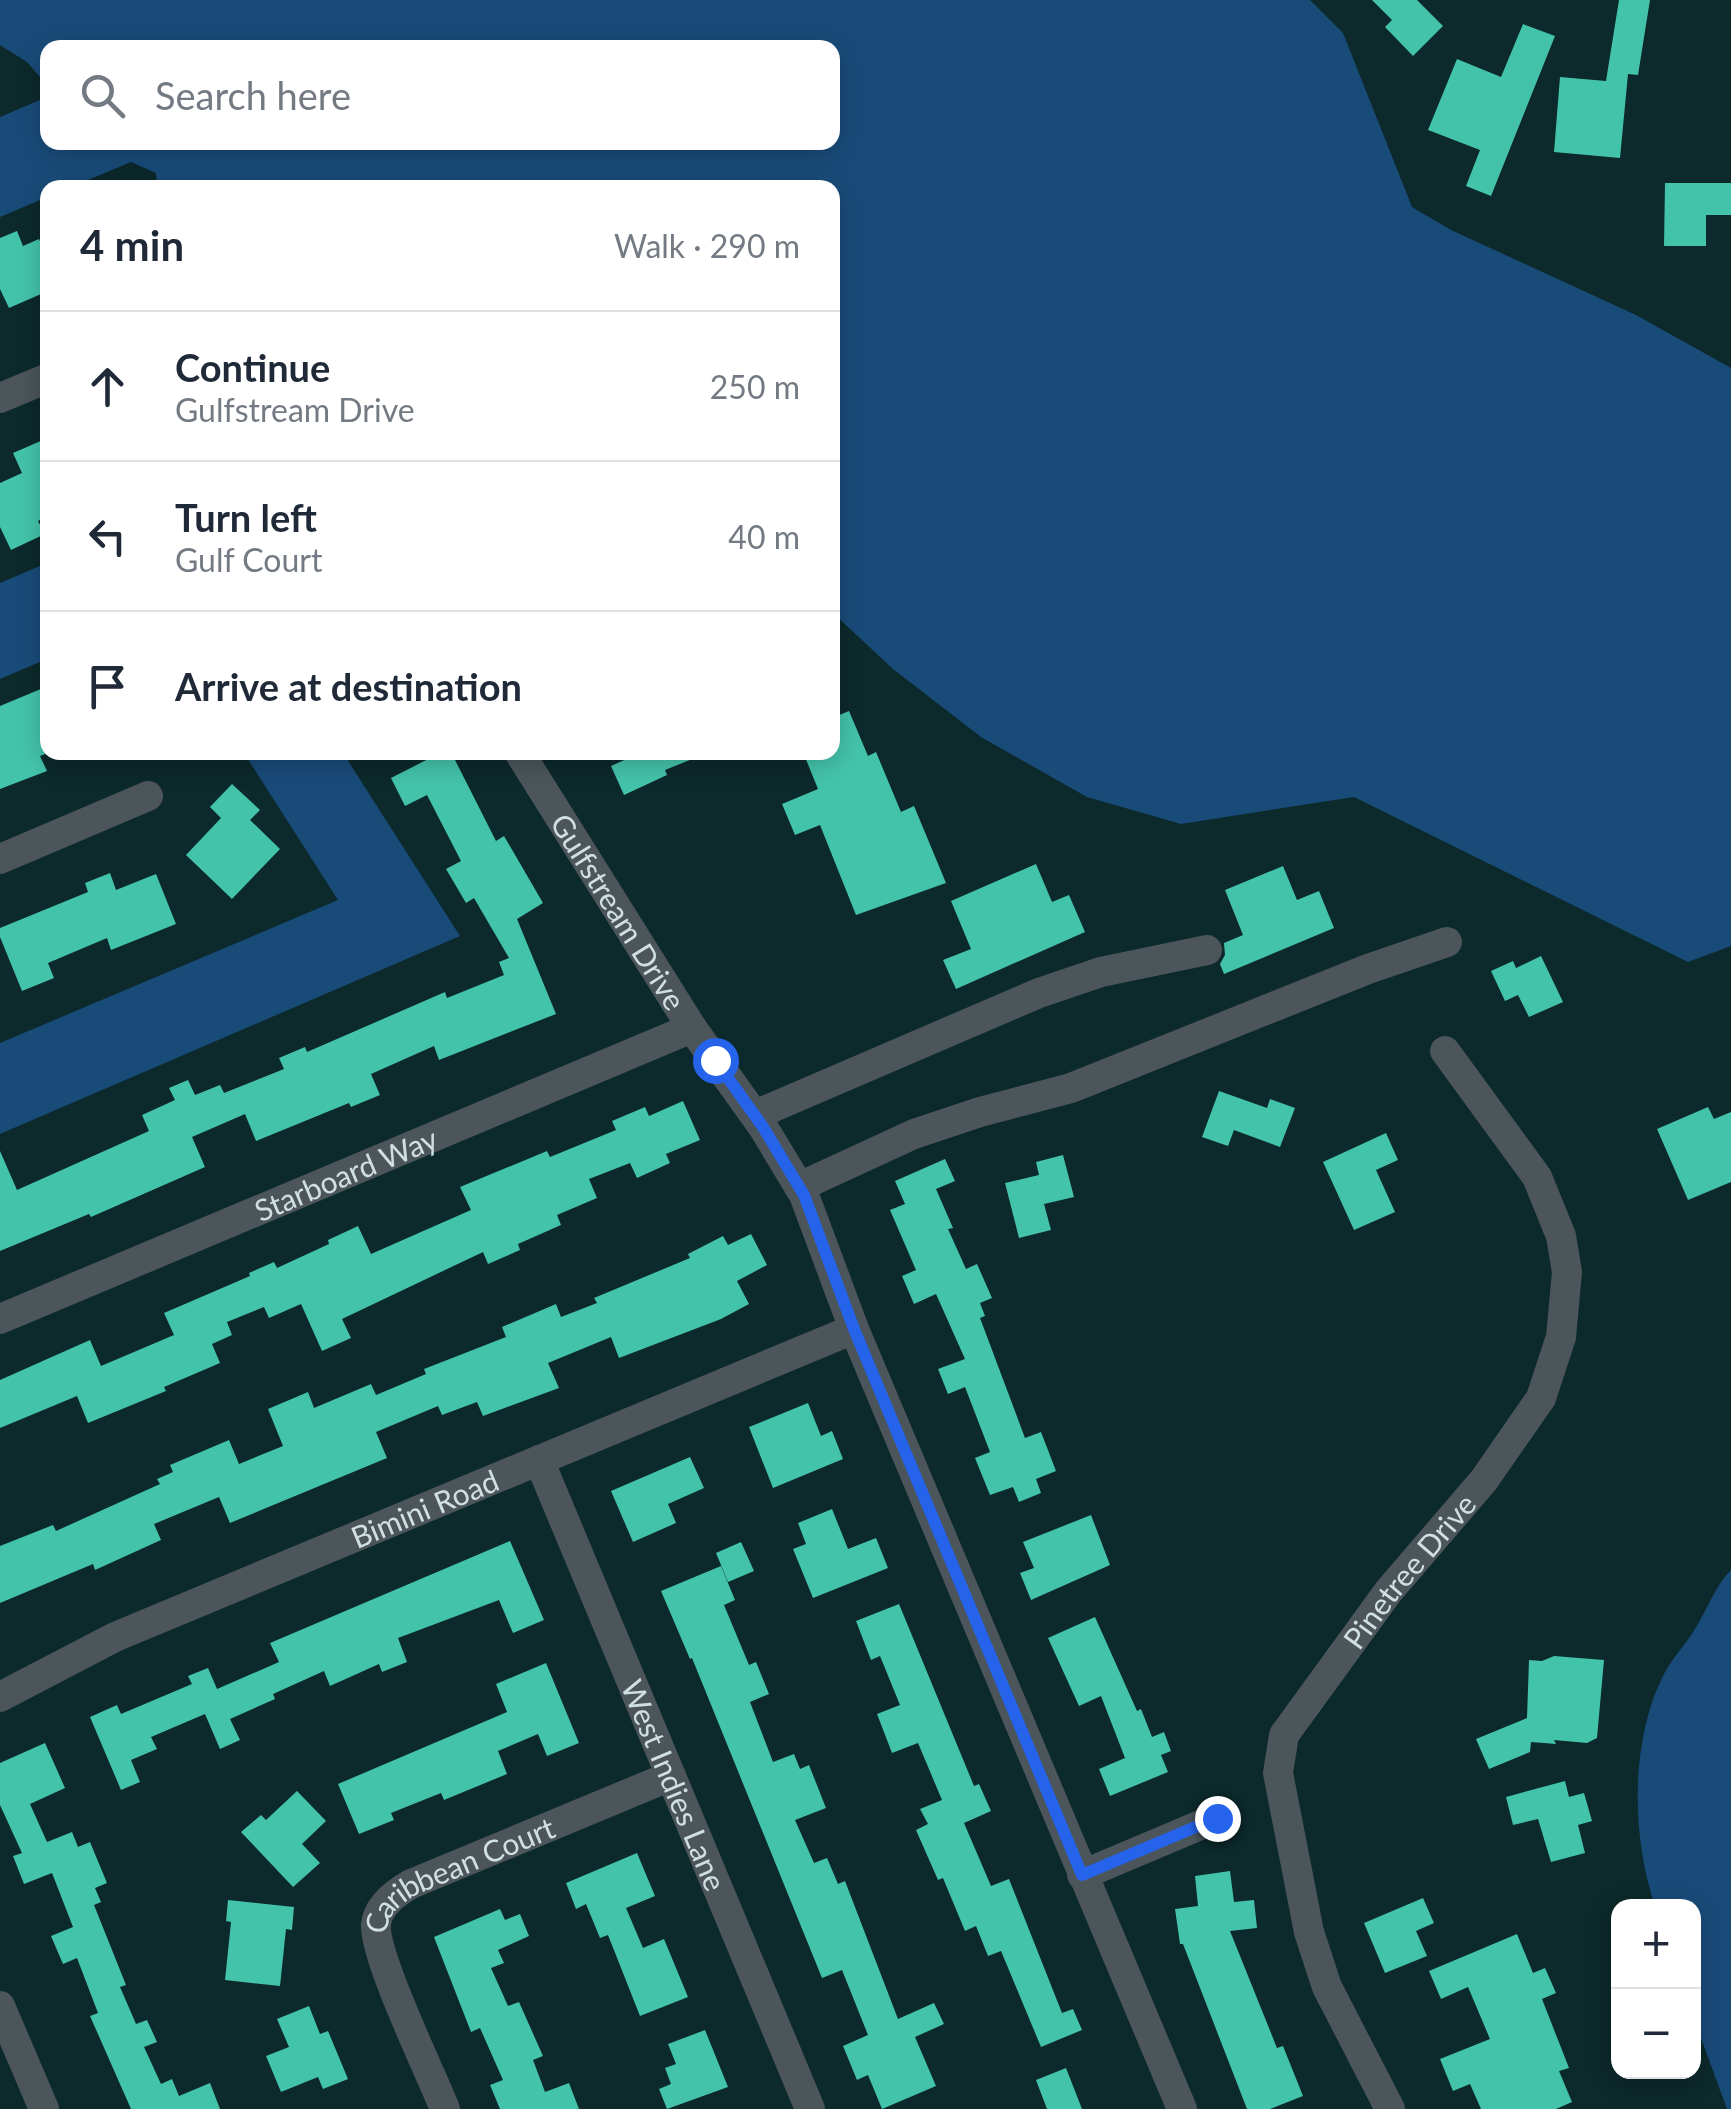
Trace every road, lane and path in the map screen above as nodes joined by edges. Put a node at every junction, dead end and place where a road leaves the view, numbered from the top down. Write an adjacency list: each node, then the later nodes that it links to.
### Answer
1 (40, 381): 2 (street)
2 (0, 398)
3 (525, 760): 8 (street, Gulfstream Drive)
4 (148, 796): 5 (street)
5 (0, 858)
6 (1446, 942): 11 (street)
7 (1207, 950): 10 (street)
8 (692, 1028): 10 (street, Gulfstream Drive); 12 (street, Starboard Way)
9 (1444, 1052): 24 (street, Pinetree Drive)
10 (754, 1116): 11 (street, Gulfstream Drive)
11 (799, 1186): 13 (street, Gulfstream Drive)
12 (0, 1319)
13 (854, 1329): 14 (street, Bimini Road); 18 (street, Gulfstream Drive)
14 (539, 1460): 15 (street, Bimini Road); 16 (street, West Indies Lane)
15 (0, 1697)
16 (670, 1776): 21 (street, Caribbean Court); 22 (street, West Indies Lane)
17 (1217, 1818): 18 (street)
18 (1082, 1875): 23 (street, Gulfstream Drive)
19 (0, 2006): 20 (street)
20 (44, 2109)
21 (445, 2109)
22 (810, 2109)
23 (1182, 2109)
24 (1390, 2109)

